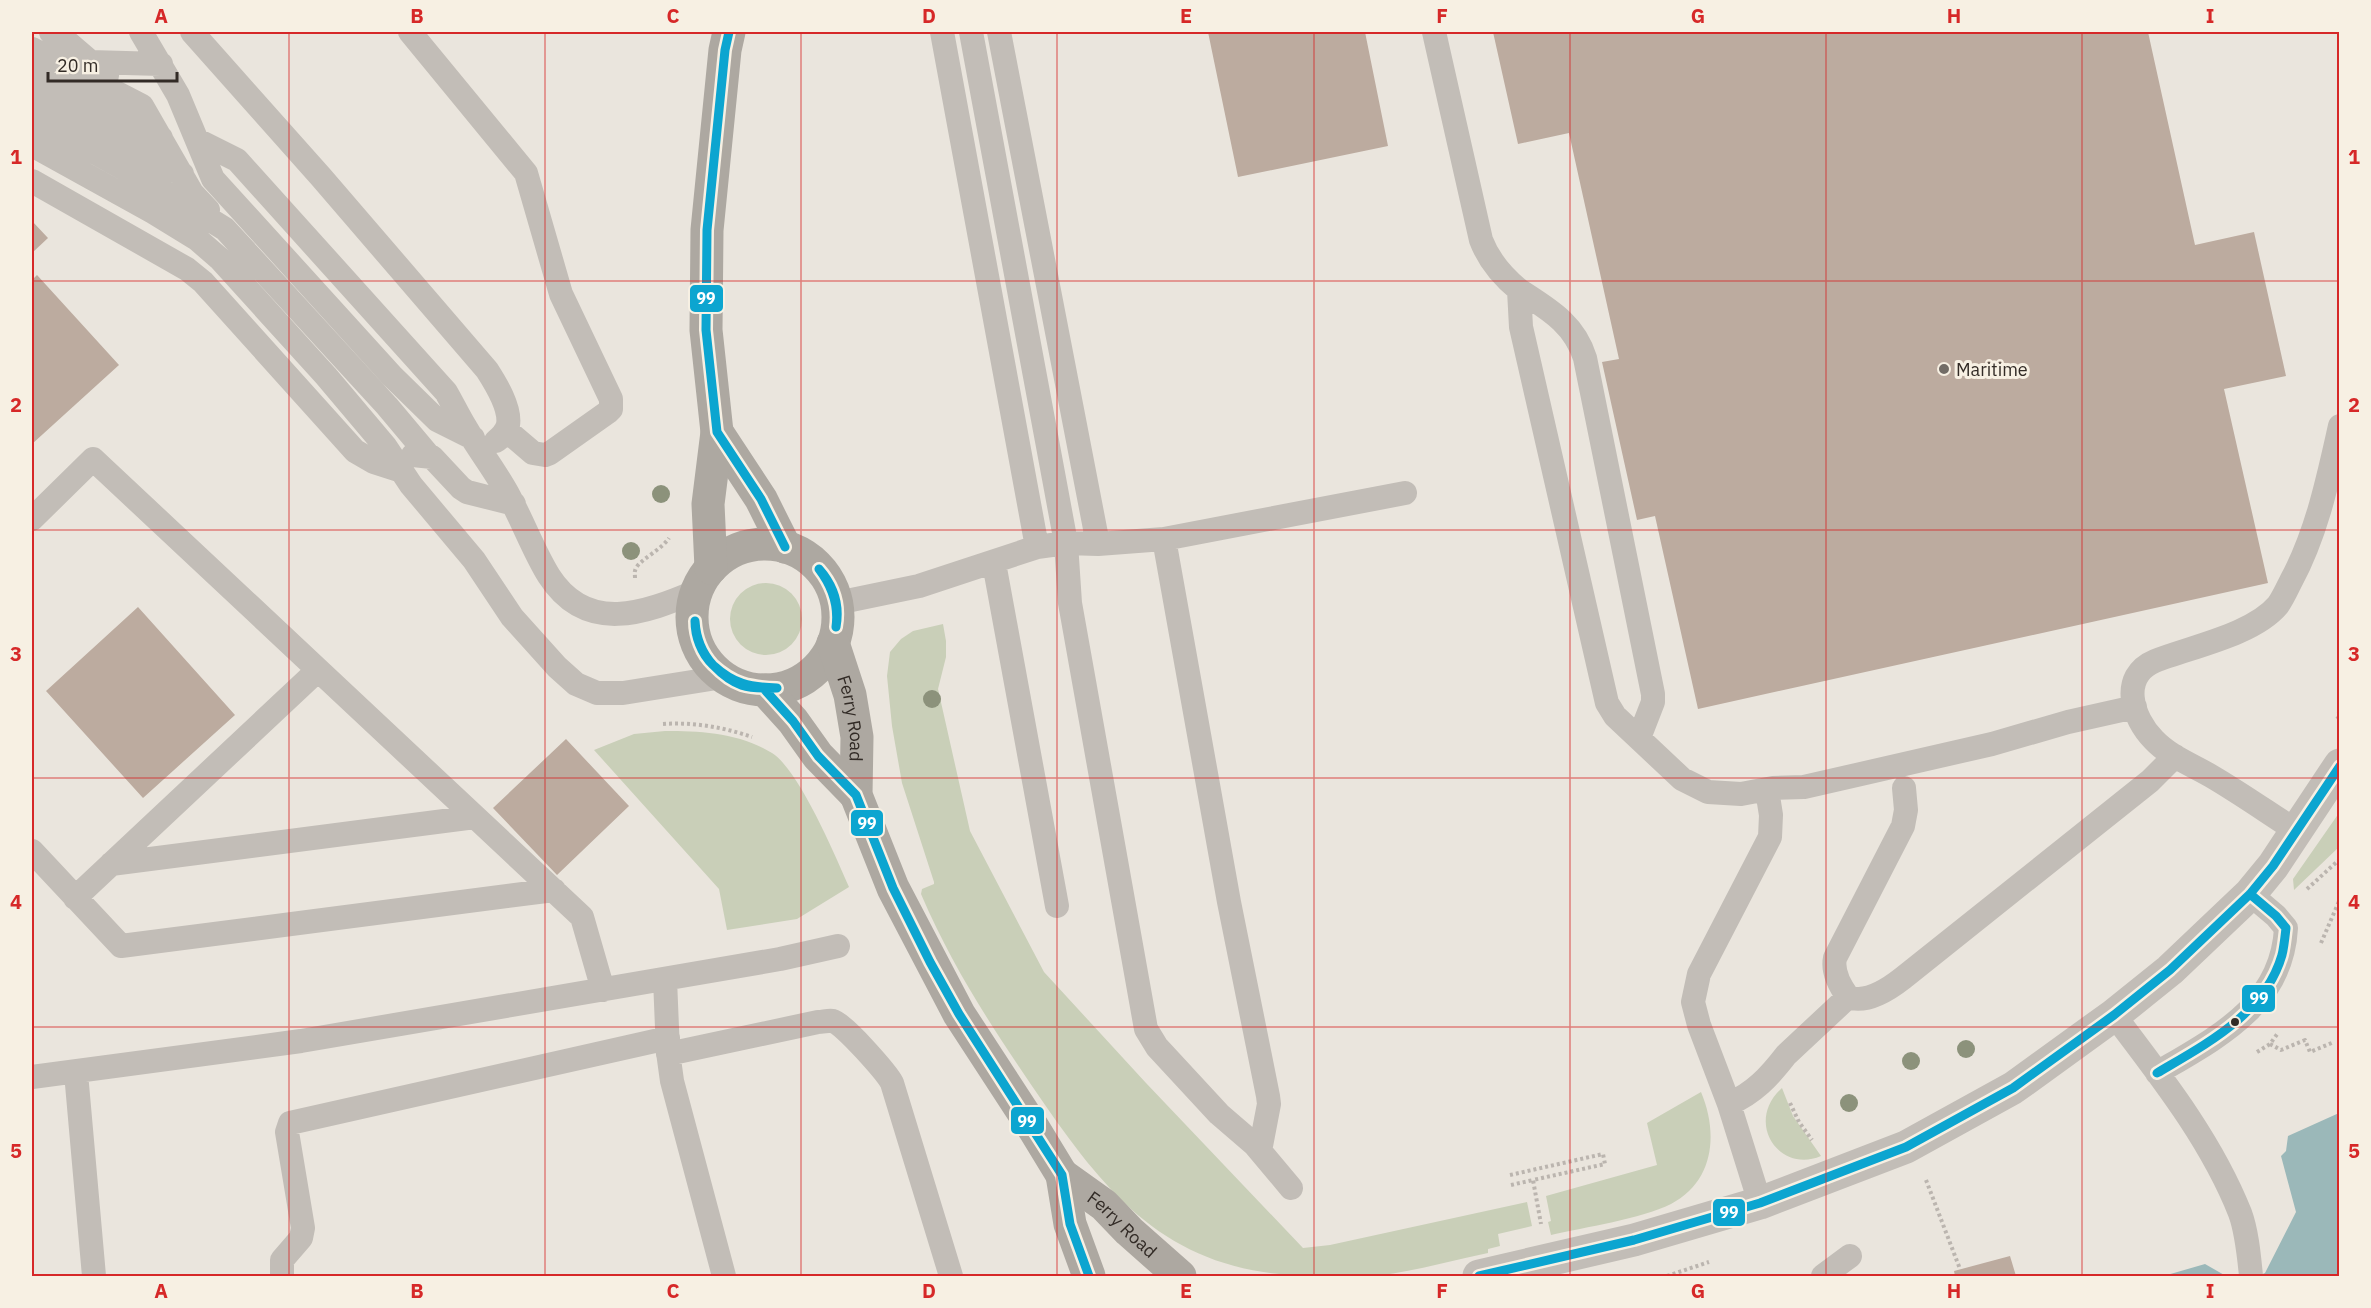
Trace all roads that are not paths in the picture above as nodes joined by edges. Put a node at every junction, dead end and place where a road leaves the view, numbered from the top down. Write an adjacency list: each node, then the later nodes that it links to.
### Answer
1 (141, 32): 12 (lane)
2 (410, 32): 25 (lane)
3 (729, 32): 26 (highway)
4 (942, 32): 37 (lane)
5 (971, 32): 34 (lane)
6 (999, 32): 35 (lane)
7 (1434, 32): 23 (lane)
8 (194, 34): 25 (lane)
9 (59, 36): 11 (lane)
10 (32, 49): 15 (lane)
11 (90, 62): 12 (lane); 15 (lane)
12 (164, 68): 18 (lane)
13 (32, 74): 17 (lane)
14 (32, 97): 20 (lane)
15 (138, 103): 17 (lane)
16 (32, 120): 22 (lane)
17 (161, 138): 20 (lane)
18 (197, 140): 27 (lane); 27 (lane)
19 (34, 146): 29 (lane)
20 (182, 174): 22 (lane)
21 (32, 180): 29 (lane)
22 (225, 229): 28 (lane)
23 (1520, 290): 46 (lane); 46 (lane)
24 (2340, 426): 45 (lane)
25 (506, 430): 27 (lane)
26 (717, 432): 36 (highway); 39 (highway)
27 (478, 446): 31 (lane)
28 (429, 456): 29 (lane); 31 (lane)
29 (397, 463): 43 (lane)
30 (1405, 493): 33 (lane)
31 (514, 504): 39 (lane)
32 (32, 519): 42 (lane)
33 (1164, 539): 35 (lane); 70 (lane)
34 (1066, 543): 35 (lane); 37 (lane); 70 (lane)
35 (1098, 544)
36 (785, 547): 39 (highway); 40 (highway)
37 (1037, 547): 38 (lane)
38 (993, 563): 40 (lane); 59 (lane)
39 (704, 580): 43 (highway)
40 (837, 603): 41 (highway)
41 (833, 643): 44 (highway); 51 (highway, Ferry Road)
42 (318, 670): 52 (lane); 55 (lane)
43 (723, 677): 44 (highway)
44 (765, 690): 51 (highway, Ferry Road)
45 (2135, 707): 47 (lane); 50 (lane)
46 (1639, 738): 50 (lane)
47 (2175, 756): 53 (lane); 63 (lane)
48 (2340, 765): 53 (street)
49 (1904, 788): 63 (lane)
50 (1767, 790): 69 (lane)
51 (856, 795): 71 (highway, Ferry Road)
52 (476, 817): 55 (lane); 56 (lane)
53 (2295, 830): 57 (street)
54 (32, 851): 58 (lane)
55 (111, 864): 58 (lane)
56 (554, 890): 58 (lane); 62 (lane)
57 (2250, 894): 64 (street); 67 (lane)
58 (75, 898)
59 (1057, 906)
60 (838, 946): 61 (lane)
61 (665, 979): 62 (lane); 65 (lane)
62 (603, 990): 66 (lane)
63 (1848, 997): 69 (lane)
64 (2114, 1015): 67 (lane); 73 (street)
65 (668, 1046): 76 (lane); 77 (lane); 78 (lane)
66 (76, 1072): 68 (lane); 75 (lane)
67 (2157, 1073): 85 (lane)
68 (32, 1077)
69 (1729, 1104): 73 (lane)
70 (1260, 1151): 72 (lane)
71 (1062, 1176): 79 (highway, Ferry Road); 81 (highway, Ferry Road)
72 (1291, 1188)
73 (1760, 1203): 83 (street)
74 (1850, 1256): 84 (lane)
75 (94, 1276)
76 (282, 1276)
77 (724, 1276)
78 (951, 1276)
79 (1089, 1276)
80 (1174, 1276): 81 (highway)
81 (1180, 1276): 82 (highway)
82 (1185, 1276)
83 (1479, 1276)
84 (1823, 1276)
85 (2251, 1276)

